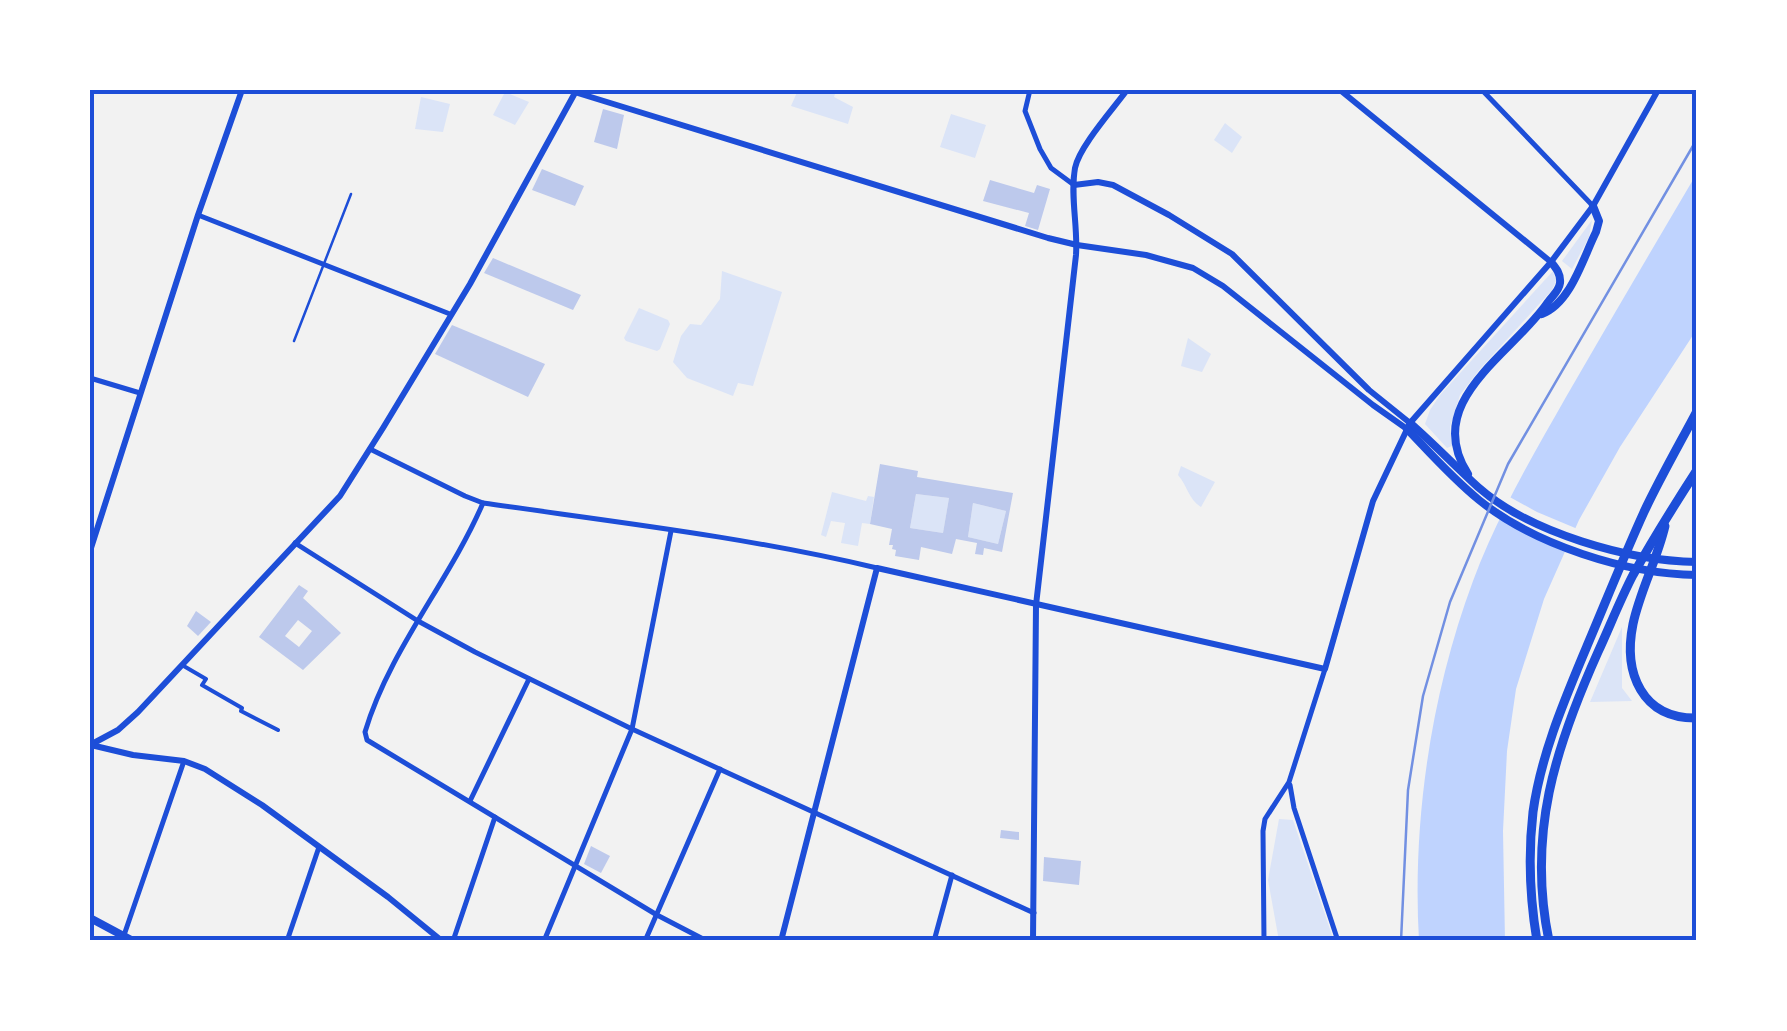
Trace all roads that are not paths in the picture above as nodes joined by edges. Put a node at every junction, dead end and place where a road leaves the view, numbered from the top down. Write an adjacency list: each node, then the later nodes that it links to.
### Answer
1 (242, 90): 11 (street)
2 (573, 90): 12 (street); 15 (street)
3 (1030, 90): 8 (street)
4 (1127, 90): 8 (street)
5 (1340, 90): 13 (street)
6 (1482, 90): 10 (street)
7 (1658, 90): 10 (street)
8 (1074, 185): 12 (street); 21 (street)
9 (351, 194): 14 (lane)
10 (1593, 206): 13 (street); 16 (main road)
11 (198, 215): 14 (street); 19 (street)
12 (1077, 245): 21 (street); 33 (street)
13 (1551, 262): 16 (main road); 21 (street)
14 (325, 264): 15 (street); 17 (lane)
15 (450, 314): 22 (street)
16 (1542, 314): 24 (main road)
17 (294, 341)
18 (90, 378): 19 (street)
19 (140, 394): 29 (street)
20 (1697, 411): 67 (highway)
21 (1408, 426): 24 (main road); 32 (main road); 36 (street)
22 (370, 449): 25 (street); 28 (street)
23 (1697, 470): 26 (highway)
24 (1469, 477): 30 (main road)
25 (483, 503): 27 (street); 34 (street)
26 (1668, 517): 38 (highway); 68 (highway)
27 (671, 530): 31 (street); 39 (street)
28 (296, 543): 34 (street); 35 (street)
29 (90, 552)
30 (1692, 562)
31 (877, 568): 33 (street); 46 (street)
32 (1697, 575)
33 (1036, 605): 36 (street); 51 (street)
34 (418, 621): 37 (street); 45 (street)
35 (182, 665): 40 (street); 41 (street)
36 (1324, 668): 44 (street)
37 (529, 679): 39 (street); 45 (street)
38 (1697, 718)
39 (632, 729): 43 (street); 49 (street)
40 (278, 730)
41 (90, 743): 42 (street)
42 (184, 761): 48 (street); 54 (street)
43 (720, 769): 46 (street); 52 (street)
44 (1289, 782): 65 (street); 66 (street)
45 (470, 801): 47 (street)
46 (813, 812): 50 (street); 62 (street)
47 (495, 816): 49 (street); 58 (street)
48 (319, 847): 56 (street); 57 (street)
49 (576, 866): 52 (street); 59 (street)
50 (952, 875): 51 (street); 63 (street)
51 (1034, 912): 64 (street)
52 (657, 915): 60 (street); 61 (street)
53 (90, 918): 54 (main road)
54 (123, 938): 55 (main road)
55 (134, 941)
56 (286, 941)
57 (442, 941)
58 (453, 941)
59 (544, 941)
60 (646, 941)
61 (707, 941)
62 (782, 941)
63 (934, 941)
64 (1033, 941)
65 (1264, 941)
66 (1338, 941)
67 (1538, 941)
68 (1549, 941)

